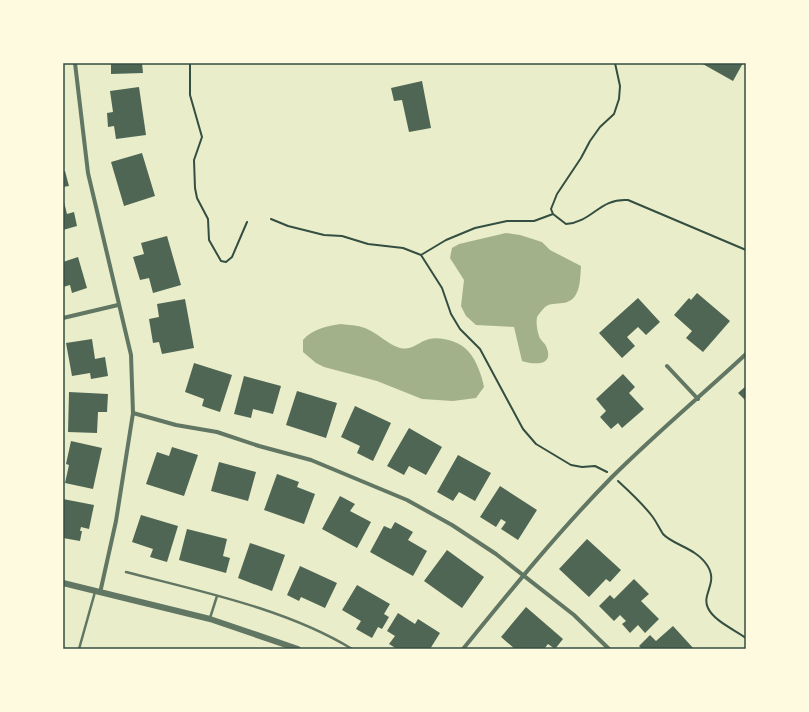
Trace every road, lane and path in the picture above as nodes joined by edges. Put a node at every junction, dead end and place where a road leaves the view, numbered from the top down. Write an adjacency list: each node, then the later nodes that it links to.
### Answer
1 (75, 63): 9 (street)
2 (190, 63): 6 (path)
3 (615, 63): 4 (path)
4 (553, 214): 7 (path); 8 (path)
5 (271, 219): 8 (path)
6 (247, 222)
7 (746, 250)
8 (421, 255): 15 (path)
9 (118, 305): 10 (street); 14 (street)
10 (63, 318)
11 (746, 354): 13 (street)
12 (667, 366): 13 (street)
13 (698, 399): 15 (street)
14 (133, 413): 17 (street); 19 (street)
15 (613, 476): 17 (street); 22 (path)
16 (126, 572): 20 (lane)
17 (523, 576): 26 (street); 27 (street)
18 (63, 583): 19 (street)
19 (98, 592): 21 (street); 23 (lane)
20 (217, 596): 21 (lane); 25 (lane)
21 (210, 619): 24 (street)
22 (746, 638)
23 (79, 649)
24 (298, 649)
25 (352, 649)
26 (463, 649)
27 (609, 649)

